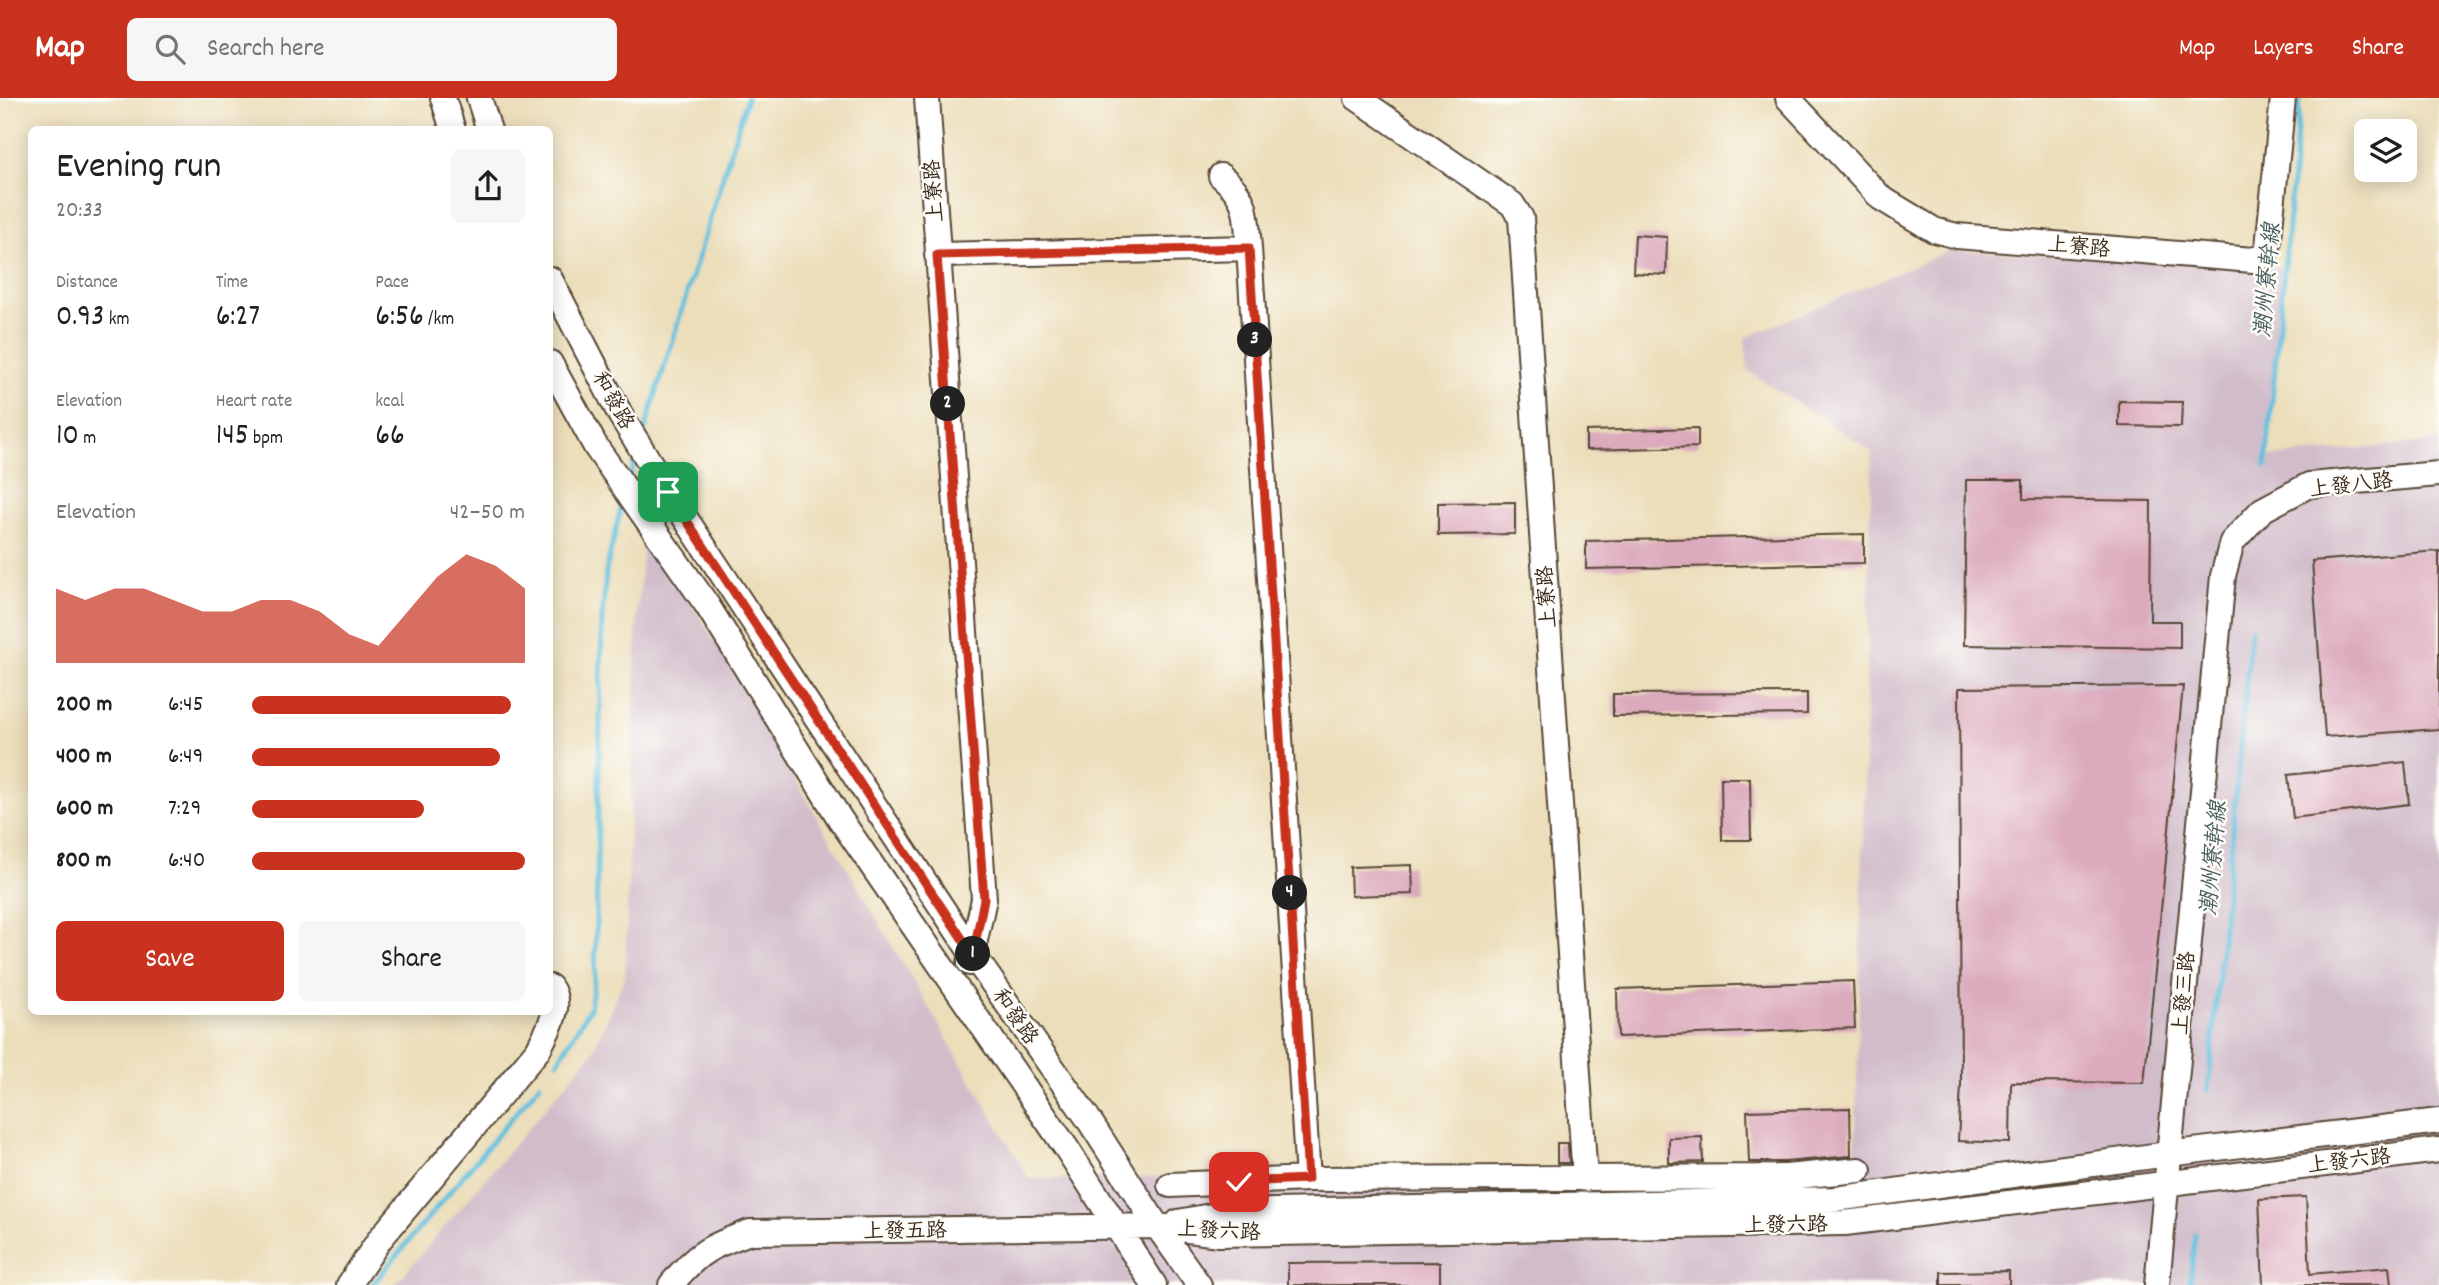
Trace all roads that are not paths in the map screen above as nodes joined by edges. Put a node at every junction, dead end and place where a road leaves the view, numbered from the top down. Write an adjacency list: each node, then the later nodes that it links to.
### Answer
1 (443, 98): 7 (street)
2 (479, 98): 8 (street)
3 (927, 98): 11 (street, 上寮路)
4 (1357, 98): 24 (street, 上寮路)
5 (1788, 98): 6 (street, 上寮路)
6 (2283, 98)
7 (452, 126)
8 (488, 126)
9 (1221, 176): 10 (street)
10 (1249, 248): 11 (street); 23 (street)
11 (937, 255): 16 (street, 上寮路)
12 (553, 285): 16 (street, 和發路)
13 (553, 368): 17 (street, 和發路)
14 (2439, 474): 15 (street, 上發八路)
15 (2223, 576): 21 (street, 上發三路)
16 (973, 955): 17 (street, 上寮路); 28 (street, 和發路)
17 (959, 993): 27 (street, 和發路)
18 (553, 994): 29 (street)
19 (2439, 1121): 21 (street, 上發六路)
20 (2439, 1150): 25 (street, 上發六路)
21 (2168, 1154): 25 (street, 上發三路); 28 (street, 上發六路)
22 (1859, 1170): 24 (street)
23 (1308, 1179): 24 (street); 26 (street)
24 (1585, 1179)
25 (2165, 1183): 28 (street, 上發六路); 33 (street, 上發三路)
26 (1170, 1185)
27 (1116, 1226): 28 (street, 上發五路); 30 (street, 上發五路); 31 (street, 和發路)
28 (1157, 1226): 32 (street, 和發路)
29 (349, 1285)
30 (671, 1285)
31 (1154, 1285)
32 (1199, 1285)
33 (2157, 1285)

